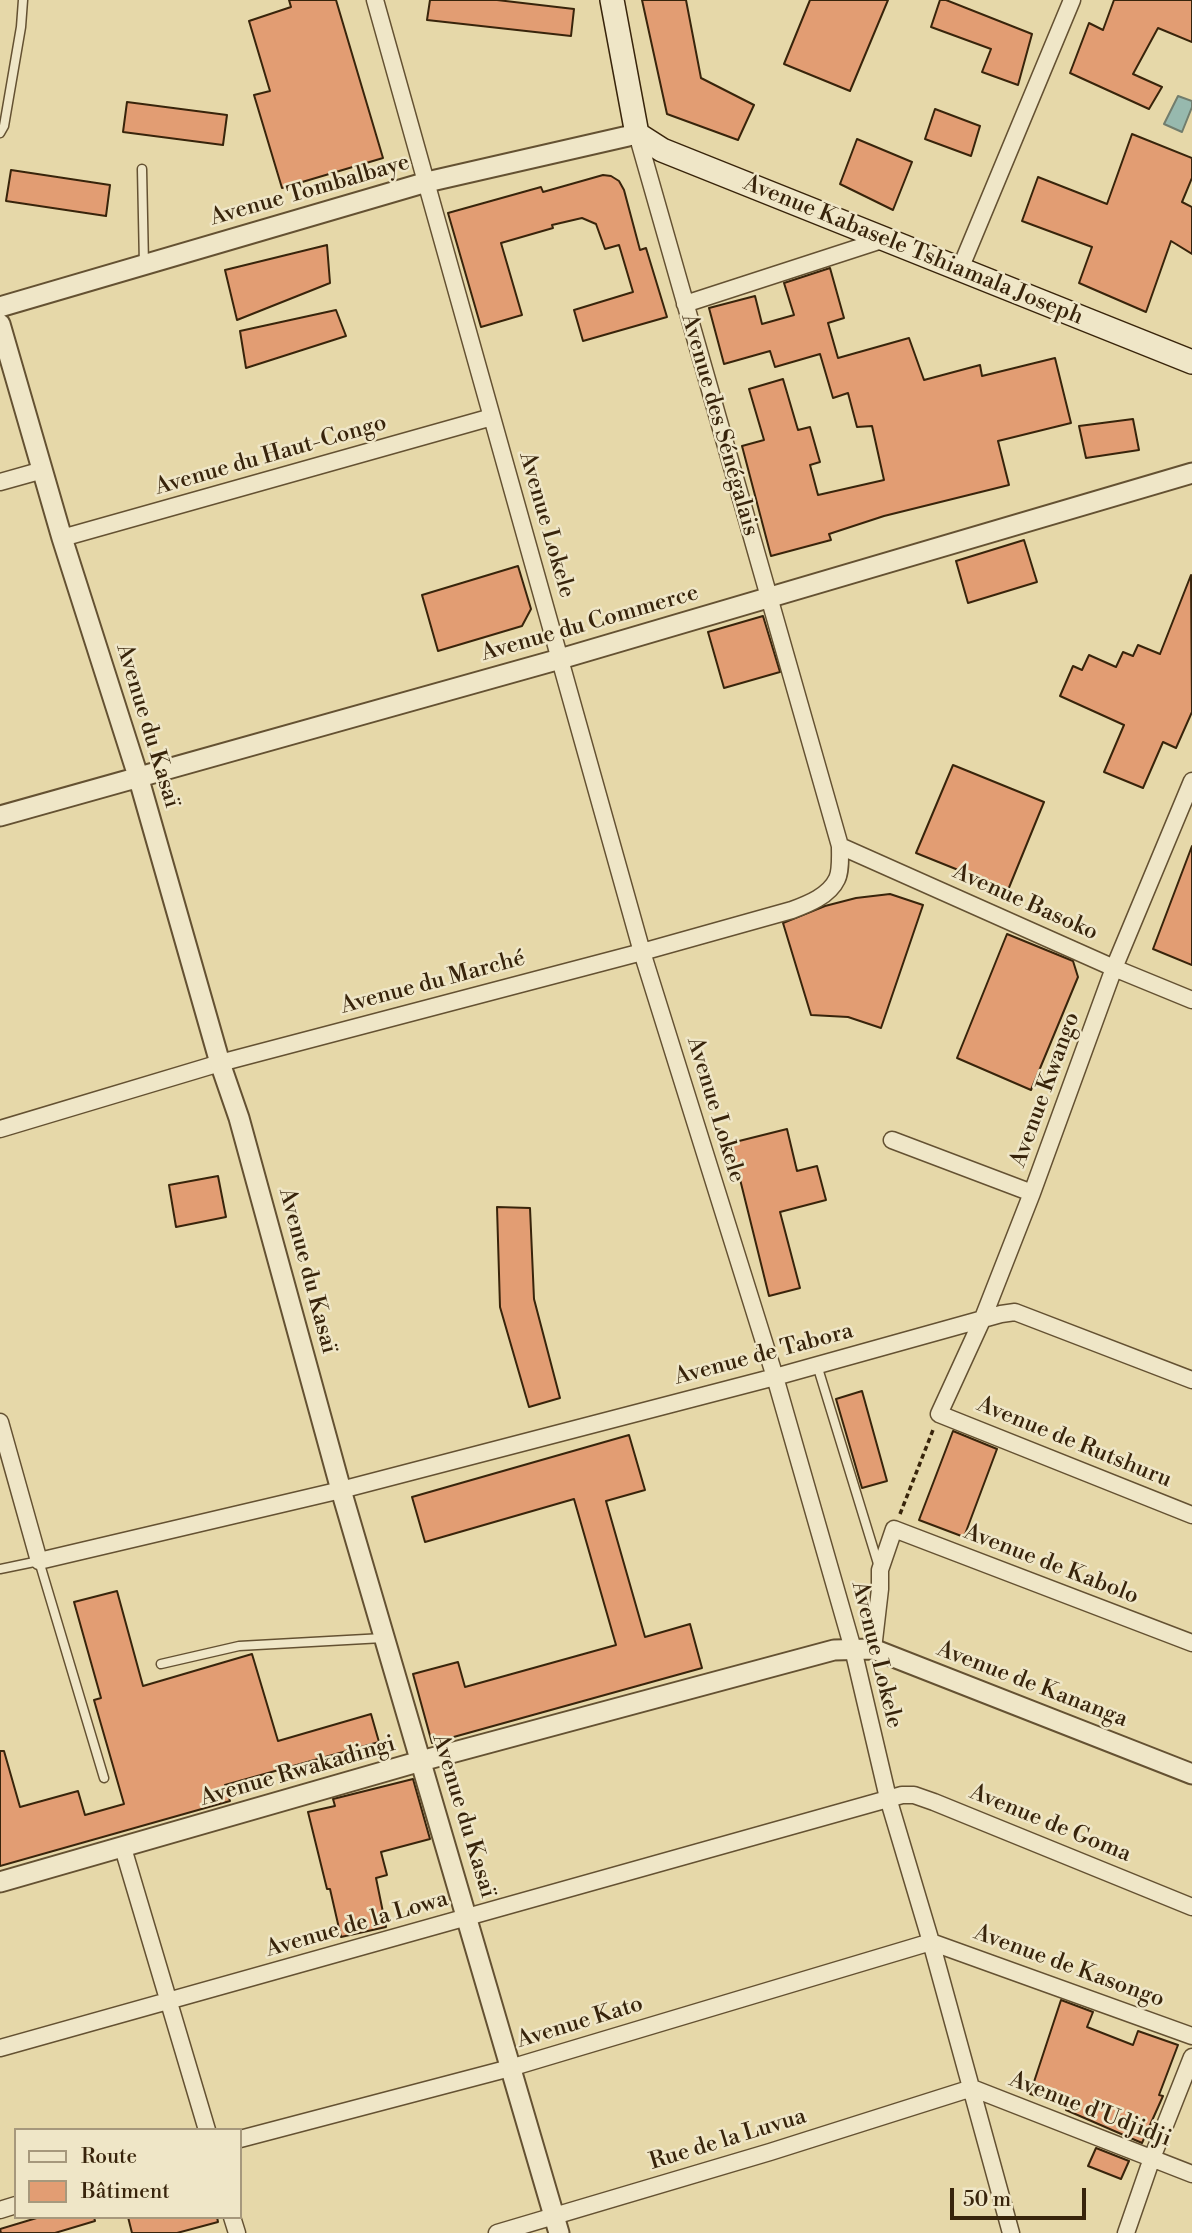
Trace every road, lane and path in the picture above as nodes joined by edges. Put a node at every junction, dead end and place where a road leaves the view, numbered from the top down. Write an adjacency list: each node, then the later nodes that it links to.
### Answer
1 (23, 0): 5 (lane)
2 (375, 0): 8 (street, Avenue Lokele)
3 (612, 0): 6 (main road, Avenue des Sénégalais)
4 (1072, 0): 11 (street)
5 (0, 133)
6 (637, 134): 8 (street, Avenue Tombalbaye); 9 (main road, Avenue Kabasele Tshiamala Joseph); 12 (street, Avenue des Sénégalais)
7 (142, 169): 10 (lane)
8 (427, 182): 10 (street, Avenue Tombalbaye); 16 (street, Avenue Lokele)
9 (882, 240): 11 (main road, Avenue Kabasele Tshiamala Joseph); 12 (street)
10 (144, 265): 13 (street, Avenue Tombalbaye)
11 (960, 269): 15 (main road, Avenue Kabasele Tshiamala Joseph)
12 (685, 303): 21 (street, Avenue des Sénégalais)
13 (0, 307)
14 (0, 324): 17 (street, Avenue du Kasaï)
15 (1192, 362)
16 (492, 417): 20 (street, Avenue du Haut-Congo); 22 (street, Avenue Lokele)
17 (43, 470): 19 (street); 20 (street, Avenue du Kasaï)
18 (1192, 473): 21 (street, Avenue du Commerce)
19 (0, 482)
20 (62, 538): 23 (street, Avenue du Kasaï)
21 (768, 597): 22 (street, Avenue du Commerce); 26 (street, Avenue des Sénégalais)
22 (561, 659): 23 (street, Avenue du Commerce); 27 (street, Avenue Lokele)
23 (138, 776): 25 (street, Avenue du Commerce); 30 (street, Avenue du Kasaï)
24 (1192, 781): 28 (street, Avenue Kwango)
25 (0, 816)
26 (841, 846): 27 (street, Avenue du Marché); 28 (street, Avenue Basoko)
27 (642, 952): 30 (street, Avenue du Marché); 36 (street, Avenue Lokele)
28 (1114, 968): 29 (street, Avenue Basoko); 33 (street, Avenue Kwango)
29 (1192, 1000)
30 (220, 1063): 31 (street, Avenue du Marché); 41 (street, Avenue du Kasaï)
31 (0, 1129)
32 (892, 1140): 33 (street)
33 (1032, 1193): 34 (street, Avenue Kwango)
34 (983, 1318): 35 (street, Avenue de Tabora); 37 (street, Avenue de Tabora); 38 (street, Avenue Kwango)
35 (817, 1365): 36 (street, Avenue de Tabora); 46 (lane)
36 (775, 1377): 41 (street, Avenue de Tabora); 49 (street, Avenue Lokele)
37 (1192, 1380)
38 (939, 1414): 42 (street, Avenue de Rutshuru); 43 (path)
39 (0, 1422): 40 (street)
40 (2, 1439): 44 (street)
41 (341, 1490): 44 (street, Avenue de Tabora); 47 (street, Avenue du Kasaï)
42 (1192, 1515)
43 (894, 1529): 46 (street); 48 (street, Avenue de Kabolo)
44 (39, 1562): 45 (lane); 54 (lane)
45 (0, 1569)
46 (880, 1570): 50 (street)
47 (386, 1638): 51 (lane); 52 (street, Avenue du Kasaï)
48 (1192, 1643)
49 (853, 1648): 50 (street, Avenue de Kananga); 52 (street, Avenue Rwakadingi); 55 (street, Avenue Lokele)
50 (873, 1649): 53 (street, Avenue de Kananga)
51 (161, 1664)
52 (421, 1761): 56 (street, Avenue Rwakadingi); 59 (street, Avenue du Kasaï)
53 (1192, 1774)
54 (104, 1778)
55 (888, 1798): 58 (street, Avenue de Goma); 59 (street, Avenue de la Lowa); 60 (street, Avenue Lokele)
56 (123, 1848): 57 (street, Avenue Rwakadingi); 61 (street)
57 (0, 1882)
58 (1192, 1907)
59 (468, 1917): 61 (street, Avenue de la Lowa); 65 (street, Avenue du Kasaï)
60 (931, 1942): 62 (street, Avenue de Kasongo); 65 (street, Avenue Kato); 66 (street, Avenue Lokele)
61 (169, 2001): 63 (street, Avenue de la Lowa); 67 (street)
62 (1192, 2036)
63 (0, 2048)
64 (1192, 2057): 69 (street)
65 (510, 2068): 68 (street, Avenue Kato); 71 (street, Avenue du Kasaï)
66 (972, 2088): 69 (street, Avenue d'Udjidji); 71 (street, Rue de la Luvua); 73 (street, Avenue Lokele)
67 (206, 2128)
68 (242, 2139)
69 (1152, 2158): 70 (street, Avenue d'Udjidji); 74 (street)
70 (1192, 2174)
71 (557, 2225): 72 (street, Rue de la Luvua)
72 (497, 2233)
73 (1011, 2233)
74 (1126, 2233)

